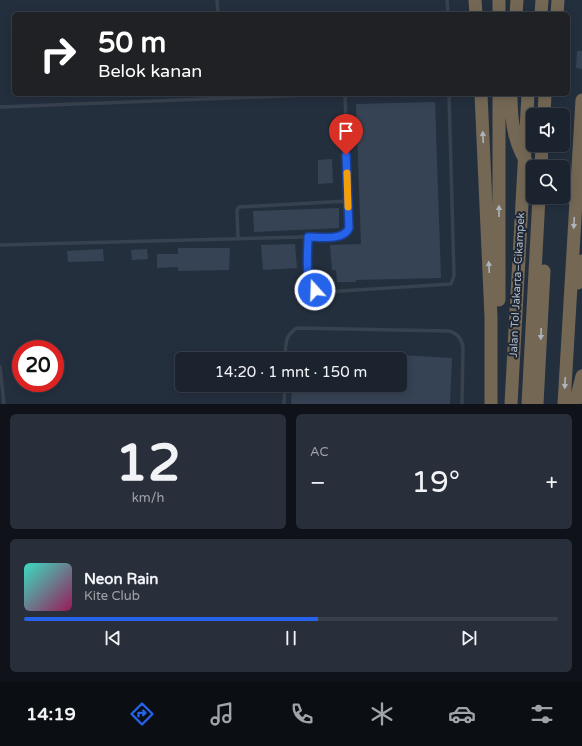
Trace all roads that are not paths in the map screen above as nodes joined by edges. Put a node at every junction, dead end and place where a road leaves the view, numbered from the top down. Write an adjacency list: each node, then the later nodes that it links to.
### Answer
1 (217, 0): 10 (lane)
2 (448, 0): 11 (lane)
3 (475, 0): 12 (highway)
4 (499, 0): 13 (highway)
5 (517, 0): 14 (highway)
6 (533, 0): 15 (highway)
7 (542, 0): 16 (highway)
8 (551, 0): 17 (highway)
9 (558, 0): 18 (highway)
10 (218, 12)
11 (448, 12)
12 (476, 12)
13 (499, 12)
14 (516, 12)
15 (532, 12)
16 (541, 12)
17 (550, 12)
18 (557, 12)
19 (220, 96): 30 (lane)
20 (345, 96): 38 (lane)
21 (449, 96): 42 (lane)
22 (481, 96): 54 (highway, one-way to 22)
23 (499, 96): 54 (highway, one-way to 23)
24 (511, 96): 36 (highway)
25 (528, 96): 55 (highway, Jalan Tol Jakarta–Cikampek)
26 (537, 96): 31 (highway)
27 (545, 96): 32 (highway)
28 (553, 96): 33 (highway)
29 (582, 100): 34 (highway)
30 (0, 107)
31 (536, 108)
32 (544, 108)
33 (552, 108)
34 (582, 108): 46 (highway, one-way to 46)
35 (534, 152): 56 (highway)
36 (526, 163)
37 (570, 197): 39 (highway)
38 (348, 201): 42 (lane); 43 (lane)
39 (582, 201)
40 (539, 204): 57 (highway)
41 (547, 204): 58 (highway, one-way to 58)
42 (308, 237): 43 (lane)
43 (238, 238): 44 (lane)
44 (0, 245)
45 (582, 261): 46 (highway)
46 (568, 334): 59 (highway, one-way to 59)
47 (285, 352): 53 (lane)
48 (0, 367): 51 (lane)
49 (582, 376): 60 (highway)
50 (285, 392): 52 (lane)
51 (4, 404)
52 (284, 404)
53 (462, 404)
54 (492, 404)
55 (511, 404)
56 (519, 404)
57 (528, 404)
58 (537, 404)
59 (564, 404)
60 (575, 404)

